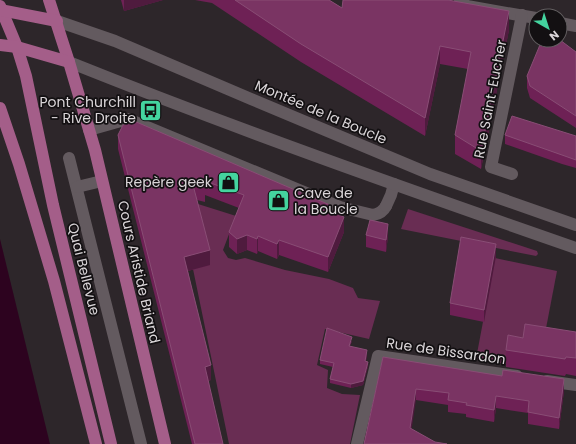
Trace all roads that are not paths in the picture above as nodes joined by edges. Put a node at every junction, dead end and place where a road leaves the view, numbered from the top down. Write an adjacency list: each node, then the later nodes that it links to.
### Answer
1 (49, 0): 6 (main road, Cours Aristide Briand)
2 (460, 0): 4 (main road)
3 (0, 9): 6 (main road); 8 (main road, Quai Bellevue)
4 (522, 16): 5 (main road); 13 (main road, Rue Saint-Eucher)
5 (528, 17)
6 (56, 21): 9 (main road, Cours Aristide Briand); 17 (main road, Montée de la Boucle)
7 (0, 45): 8 (main road)
8 (17, 47): 9 (main road); 21 (main road, Quai Bellevue)
9 (69, 62): 11 (main road, Cours Aristide Briand); 15 (main road)
10 (0, 108): 20 (main road)
11 (89, 130): 14 (main road, Cours Aristide Briand); 15 (main road)
12 (69, 158): 16 (main road)
13 (512, 174)
14 (102, 180): 16 (main road); 23 (main road, Cours Aristide Briand)
15 (394, 184): 18 (main road)
16 (77, 187): 22 (main road)
17 (576, 225)
18 (576, 248)
19 (576, 385): 24 (main road, Rue de Bissardon)
20 (96, 444)
21 (111, 444)
22 (141, 444)
23 (165, 444)
24 (358, 444)

